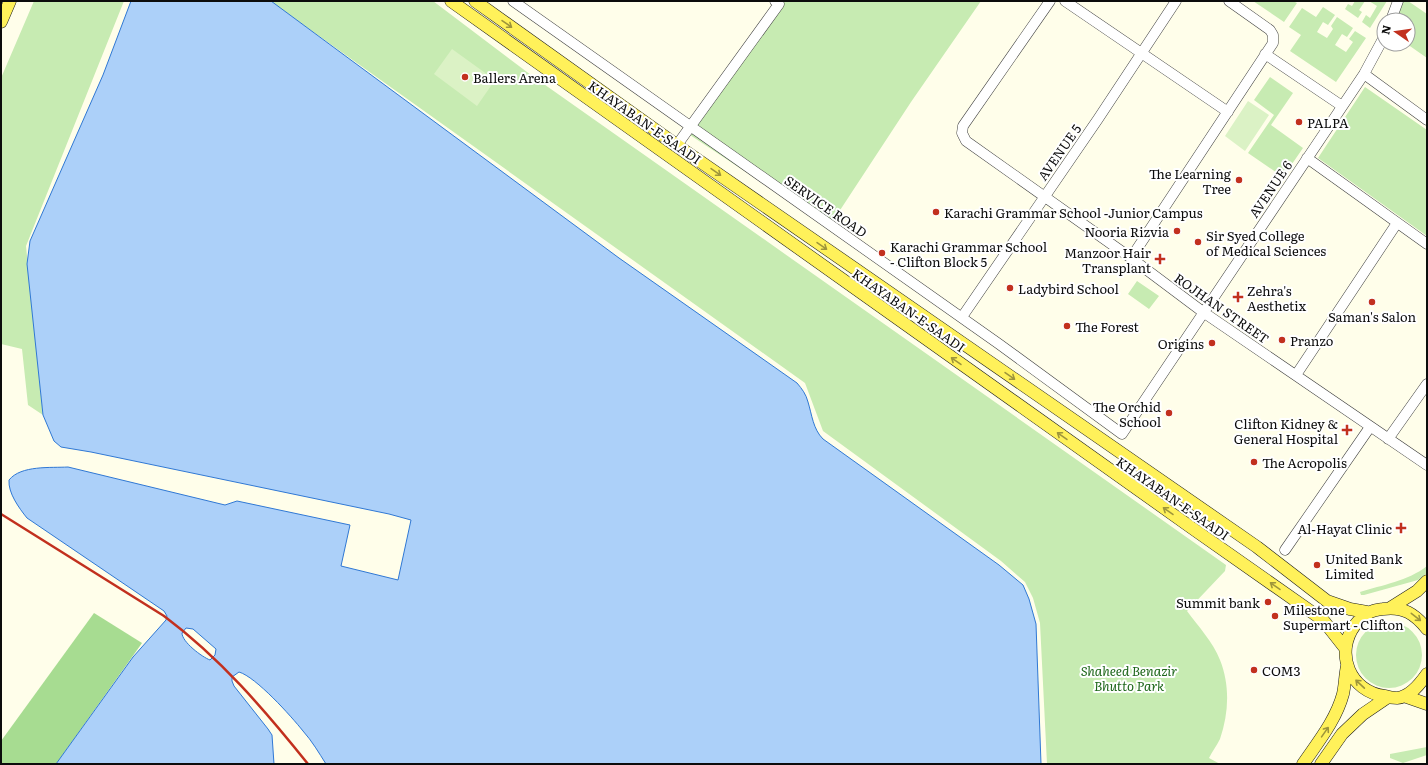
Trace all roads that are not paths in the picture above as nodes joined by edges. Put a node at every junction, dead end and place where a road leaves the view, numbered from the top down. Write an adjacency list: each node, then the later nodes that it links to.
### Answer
1 (10, 1): 12 (main road)
2 (451, 1): 40 (main road, KHAYABAN-E-SAADI, one-way to 2)
3 (475, 1): 21 (main road, KHAYABAN-E-SAADI, one-way to 21)
4 (513, 1): 20 (street, SERVICE ROAD)
5 (775, 1): 20 (street)
6 (1050, 1): 23 (street, ROJHAN STREET)
7 (1065, 1): 14 (street)
8 (1176, 1): 14 (street, AVENUE 5)
9 (1229, 1): 15 (street)
10 (1398, 1): 11 (street)
11 (1394, 12)
12 (1, 22)
13 (1376, 52): 16 (street, AVENUE 6)
14 (1140, 54): 18 (street); 23 (street, AVENUE 5)
15 (1265, 54): 17 (street); 18 (street)
16 (1364, 74): 17 (street, AVENUE 6); 19 (street)
17 (1342, 106): 22 (street, AVENUE 6)
18 (1228, 112): 26 (street)
19 (1427, 120)
20 (690, 127): 21 (street); 28 (street, SERVICE ROAD)
21 (677, 145): 38 (main road, KHAYABAN-E-SAADI, one-way to 38)
22 (1307, 158): 24 (street); 27 (street, AVENUE 6)
23 (1044, 196): 26 (street, ROJHAN STREET); 28 (street, AVENUE 5)
24 (1397, 223): 25 (street); 29 (street)
25 (1427, 244)
26 (1131, 258): 27 (street, ROJHAN STREET)
27 (1203, 312): 29 (street, ROJHAN STREET); 32 (street, AVENUE 6)
28 (962, 317): 32 (street, SERVICE ROAD)
29 (1296, 375): 31 (street, ROJHAN STREET)
30 (1427, 384): 33 (street)
31 (1370, 427): 33 (street, ROJHAN STREET); 35 (street)
32 (1122, 434)
33 (1388, 439): 34 (street, ROJHAN STREET)
34 (1427, 465)
35 (1284, 550)
36 (1427, 581): 37 (main road)
37 (1390, 608): 38 (main road, KHAYABAN-E-SAADI); 39 (main road, one-way to 39)
38 (1367, 612): 40 (main road)
39 (1427, 629)
40 (1345, 648): 41 (main road)
41 (1347, 666): 44 (main road, one-way to 41); 46 (main road, one-way to 41)
42 (1427, 674): 43 (main road)
43 (1404, 696): 44 (main road); 45 (main road)
44 (1388, 697): 47 (main road)
45 (1427, 704)
46 (1303, 764)
47 (1321, 764)

